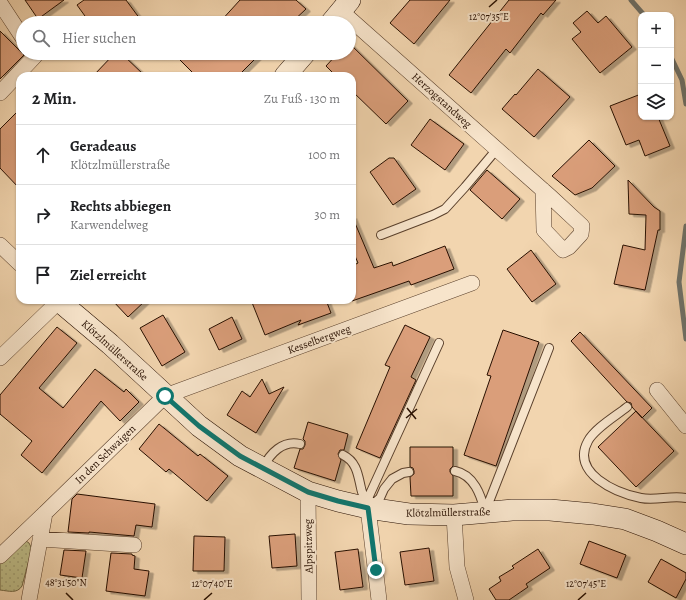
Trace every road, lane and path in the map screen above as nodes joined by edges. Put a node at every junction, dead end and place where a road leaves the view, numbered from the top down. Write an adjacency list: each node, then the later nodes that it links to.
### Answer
1 (0, 3): 3 (street)
2 (356, 24): 10 (street, Herzogstandweg)
3 (16, 27)
4 (31, 60): 6 (street)
5 (299, 60): 7 (street)
6 (20, 72)
7 (288, 72)
8 (16, 76): 9 (street)
9 (0, 93)
10 (497, 149): 11 (street, Herzogstandweg); 12 (lane)
11 (542, 190)
12 (381, 235)
13 (0, 245): 14 (street)
14 (16, 260)
15 (472, 283): 22 (street, Kesselbergweg)
16 (55, 304): 20 (street)
17 (64, 304): 22 (street, Klötzlmüllerstraße)
18 (439, 343): 32 (lane)
19 (550, 348): 33 (lane)
20 (0, 358)
21 (657, 390): 24 (street)
22 (165, 396): 27 (street, Klötzlmüllerstraße); 34 (street, In den Schwaigen)
23 (627, 407): 31 (lane)
24 (686, 426)
25 (300, 444): 27 (lane)
26 (343, 455): 32 (lane)
27 (263, 468): 30 (street, Klötzlmüllerstraße)
28 (455, 471): 33 (lane)
29 (409, 472): 32 (lane)
30 (308, 492): 32 (street, Klötzlmüllerstraße); 41 (street, Alpspitzweg)
31 (686, 498)
32 (368, 508): 35 (street, Klötzlmüllerstraße); 42 (street)
33 (485, 512): 35 (street, Klötzlmüllerstraße); 37 (street, Klötzlmüllerstraße)
34 (45, 513): 36 (street); 39 (street, In den Schwaigen)
35 (454, 515): 43 (street)
36 (40, 539): 38 (street); 40 (street)
37 (686, 544)
38 (134, 545)
39 (0, 556)
40 (29, 600)
41 (309, 600)
42 (379, 600)
43 (466, 600)

